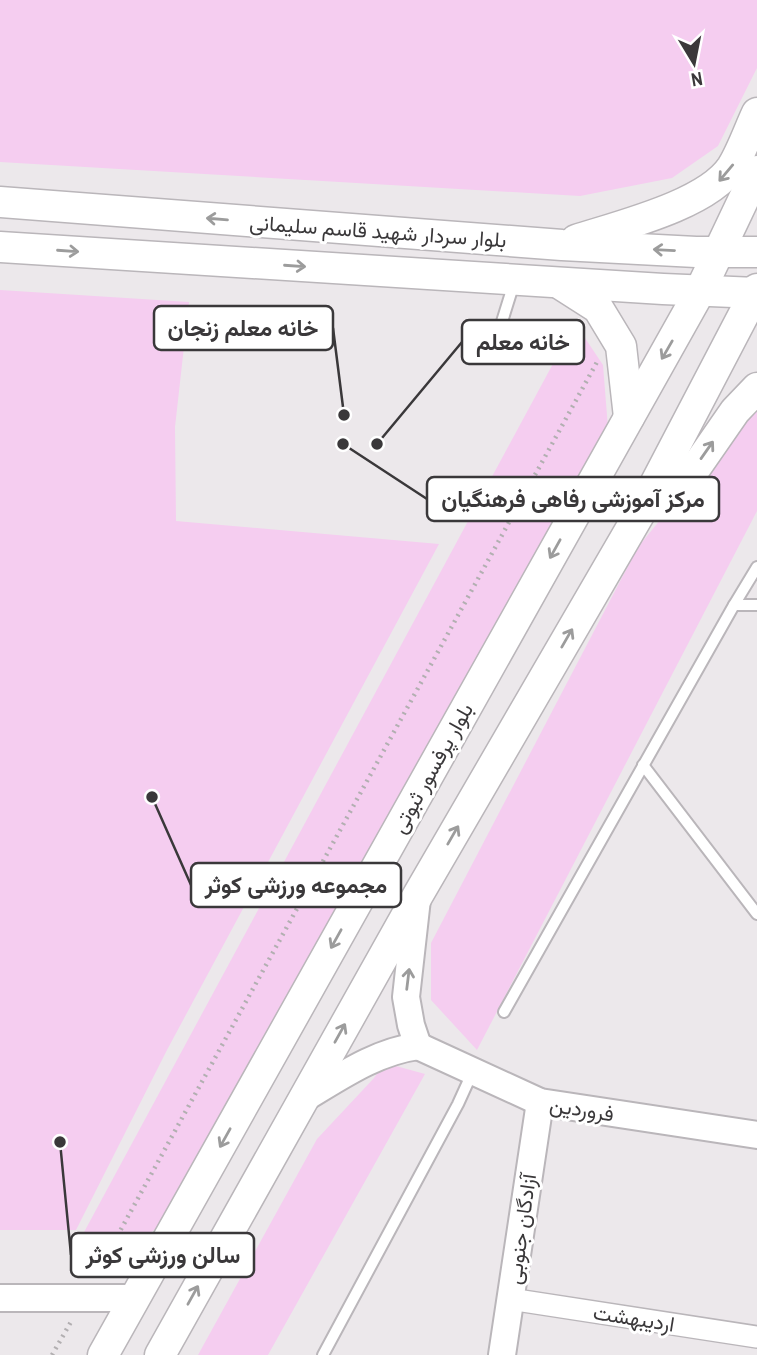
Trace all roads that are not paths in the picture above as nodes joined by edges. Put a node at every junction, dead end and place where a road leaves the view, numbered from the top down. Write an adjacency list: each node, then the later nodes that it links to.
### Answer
1 (757, 113): 4 (main road, one-way to 4)
2 (757, 171): 6 (main road, بلوار پرفسور ثبوتی)
3 (0, 202): 4 (main road, بلوار سردار شهید قاسم سلیمانی, one-way to 3)
4 (562, 245): 6 (main road, بلوار سردار شهید قاسم سلیمانی, one-way to 4)
5 (0, 247): 8 (main road, بلوار سردار شهید قاسم سلیمانی, one-way to 8)
6 (720, 252): 7 (main road, بلوار سردار شهید قاسم سلیمانی); 10 (main road, بلوار پرفسور ثبوتی)
7 (757, 252)
8 (515, 280): 9 (main road, بلوار سردار شهید قاسم سلیمانی); 12 (lane)
9 (559, 282): 10 (main road, بلوار سردار شهید قاسم سلیمانی); 14 (main road)
10 (700, 291): 11 (main road, بلوار سردار شهید قاسم سلیمانی); 14 (main road, بلوار پرفسور ثبوتی, one-way to 14)
11 (756, 292): 15 (main road)
12 (500, 328)
13 (757, 388): 15 (main road, one-way to 13)
14 (629, 417): 29 (main road, بلوار پرفسور ثبوتی, one-way to 29)
15 (640, 513): 20 (main road, one-way to 15)
16 (757, 567): 17 (lane)
17 (734, 605): 18 (lane); 19 (lane)
18 (757, 605)
19 (643, 765): 21 (lane); 22 (lane)
20 (418, 895): 23 (street, one-way to 20); 25 (main road, one-way to 20)
21 (757, 914)
22 (504, 1012)
23 (418, 1046): 24 (street, فروردین); 25 (street)
24 (473, 1071): 26 (street, فروردین); 34 (lane)
25 (303, 1099): 33 (main road, one-way to 25)
26 (540, 1102): 27 (street, فروردین); 30 (street, آزادگان جنوبی)
27 (757, 1135)
28 (0, 1298): 29 (street)
29 (135, 1298): 32 (main road, بلوار پرفسور ثبوتی)
30 (510, 1299): 31 (street, اردیبهشت); 35 (street, آزادگان جنوبی)
31 (757, 1337)
32 (103, 1355)
33 (160, 1355)
34 (323, 1355)
35 (502, 1355)

